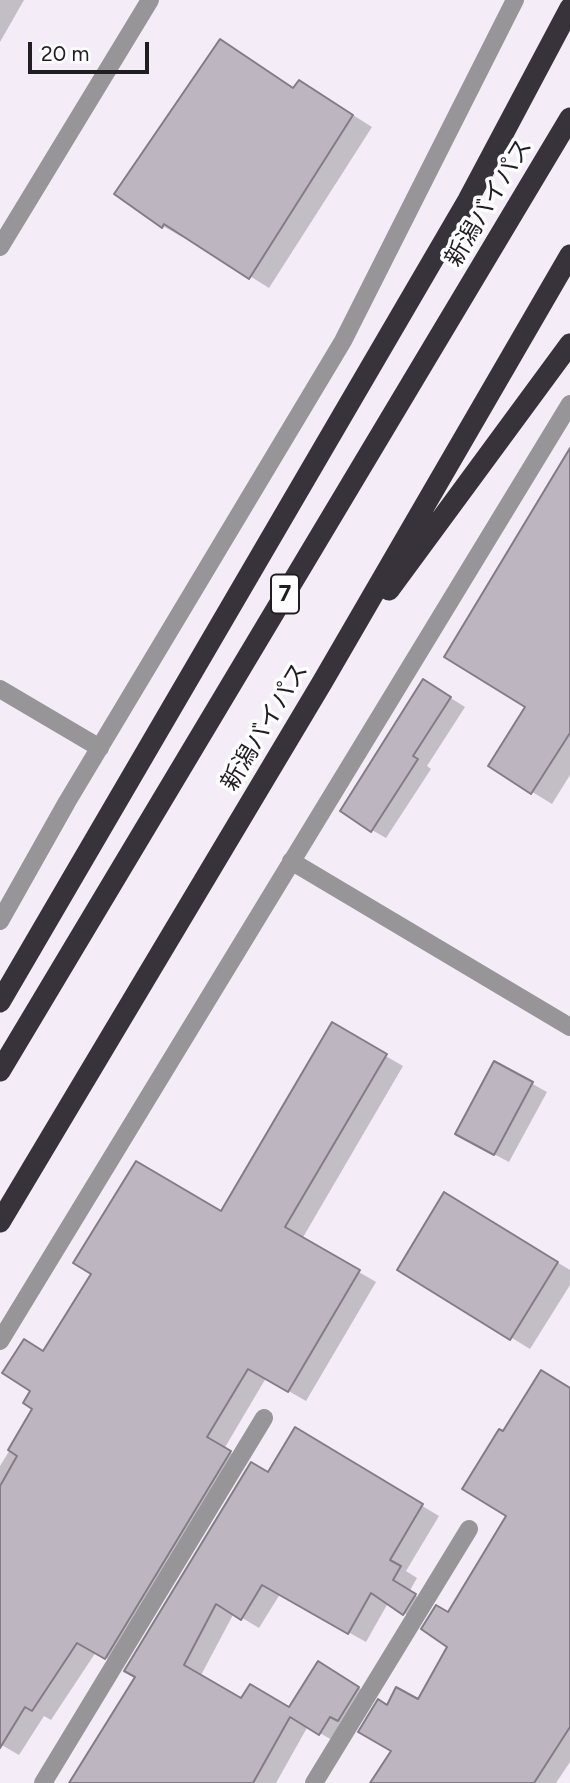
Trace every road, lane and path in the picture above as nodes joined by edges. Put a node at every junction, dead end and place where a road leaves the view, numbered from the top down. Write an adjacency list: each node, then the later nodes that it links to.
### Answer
1 (150, 0): 5 (street)
2 (515, 0): 11 (street)
3 (570, 8): 14 (highway)
4 (570, 118): 16 (highway, 新潟バイパス / 7)
5 (0, 247)
6 (570, 256): 9 (highway, 新潟バイパス)
7 (570, 344): 9 (highway)
8 (570, 404): 12 (street)
9 (323, 681): 17 (highway, 新潟バイパス)
10 (0, 689): 11 (street)
11 (100, 748): 13 (street)
12 (291, 861): 15 (street); 18 (street)
13 (0, 921)
14 (0, 1002)
15 (570, 1027)
16 (0, 1071)
17 (0, 1222)
18 (0, 1340)
19 (264, 1418): 21 (street)
20 (470, 1529): 22 (street)
21 (43, 1783)
22 (314, 1783)

